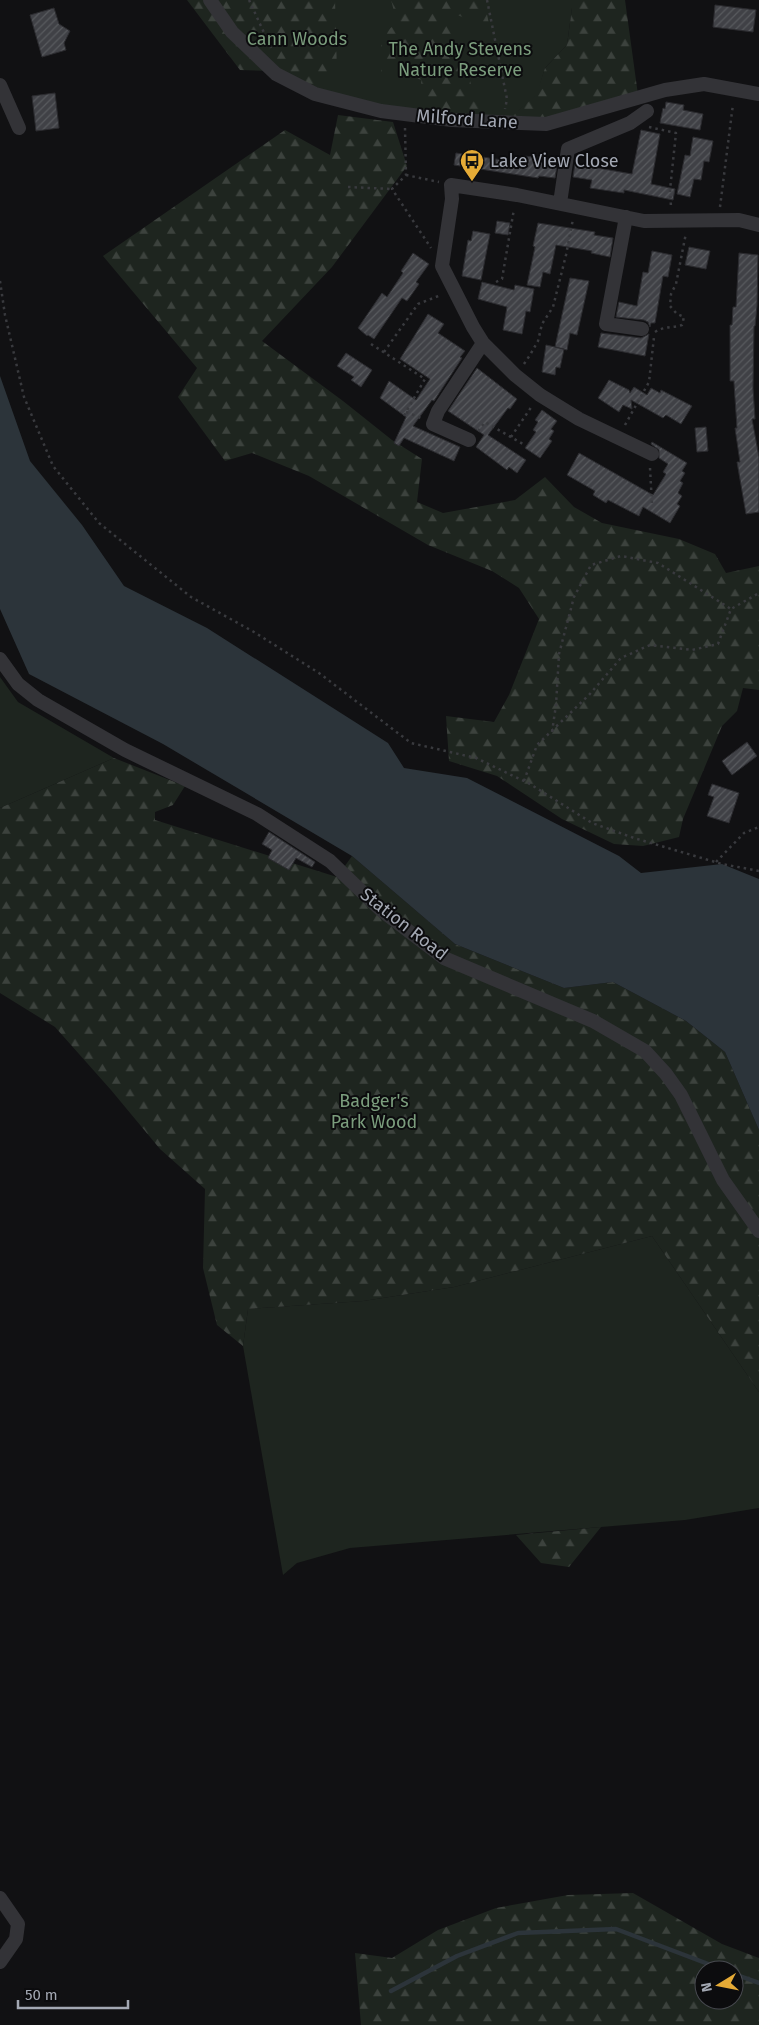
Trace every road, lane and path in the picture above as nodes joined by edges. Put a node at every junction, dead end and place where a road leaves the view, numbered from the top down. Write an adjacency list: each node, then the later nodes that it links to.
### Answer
1 (210, 0): 9 (street, Milford Lane)
2 (249, 0): 4 (path)
3 (487, 0): 10 (path)
4 (272, 50)
5 (0, 85): 12 (street)
6 (735, 90): 7 (street, Milford Lane); 10 (street, Milford Lane); 19 (path)
7 (759, 94)
8 (647, 111): 11 (street)
9 (405, 114): 10 (street, Milford Lane); 13 (path)
10 (502, 122)
11 (630, 123): 18 (street); 22 (path)
12 (19, 128)
13 (406, 175): 14 (path); 16 (path)
14 (451, 185): 17 (street); 25 (street)
15 (348, 187): 16 (path)
16 (392, 189): 25 (path)
17 (517, 195): 18 (street); 27 (path)
18 (560, 203): 20 (street)
19 (720, 203)
20 (575, 206): 21 (street); 33 (path)
21 (626, 217): 22 (street); 29 (street)
22 (673, 220): 23 (street)
23 (690, 220): 24 (street); 37 (path)
24 (759, 225)
25 (442, 266): 28 (street)
26 (0, 281): 46 (path)
27 (496, 282)
28 (454, 290): 30 (street); 32 (path)
29 (642, 329)
30 (483, 342): 37 (street); 38 (street)
31 (371, 344): 32 (path)
32 (384, 352): 35 (path)
33 (525, 362)
34 (525, 417): 36 (path)
35 (402, 419)
36 (511, 437): 38 (path); 39 (path)
37 (618, 438): 40 (street)
38 (470, 440)
39 (522, 444)
40 (652, 454): 41 (path)
41 (652, 504)
42 (759, 593): 43 (path)
43 (731, 609): 45 (path); 45 (path)
44 (0, 658): 50 (street, Station Road)
45 (552, 732): 46 (path)
46 (524, 781): 48 (path)
47 (759, 827): 48 (path)
48 (716, 862): 49 (path)
49 (759, 871)
50 (759, 1231)
51 (0, 1898): 52 (street)
52 (0, 1962)

